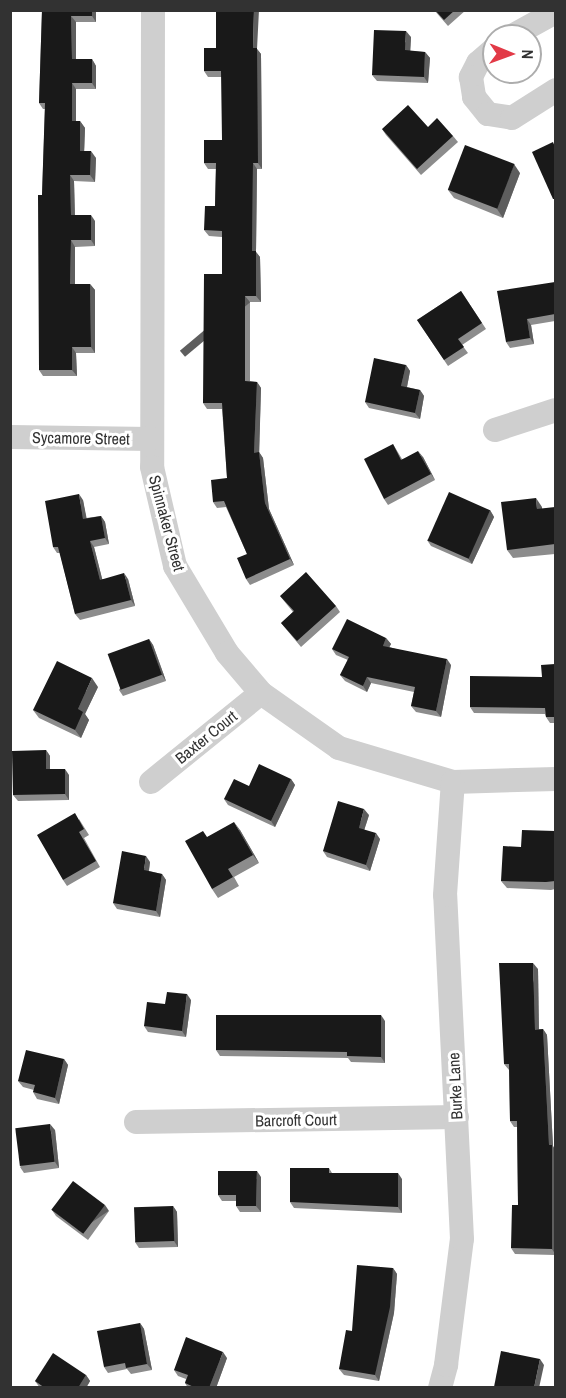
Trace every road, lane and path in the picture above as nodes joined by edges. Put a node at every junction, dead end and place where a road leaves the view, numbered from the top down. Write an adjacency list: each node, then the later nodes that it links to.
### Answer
1 (153, 10): 9 (street, Spinnaker Street)
2 (552, 16): 3 (street)
3 (536, 24)
4 (482, 60): 5 (street)
5 (555, 90)
6 (555, 410): 7 (street)
7 (495, 430)
8 (10, 437): 9 (street, Sycamore Street)
9 (151, 439): 10 (street, Spinnaker Street)
10 (261, 693): 12 (street, Baxter Court); 13 (street, Spinnaker Street)
11 (555, 779): 13 (street, Spinnaker Street)
12 (151, 782)
13 (453, 782): 14 (street, Burke Lane)
14 (457, 1117): 15 (street, Barcroft Court); 16 (street, Burke Lane)
15 (136, 1122)
16 (440, 1388)

